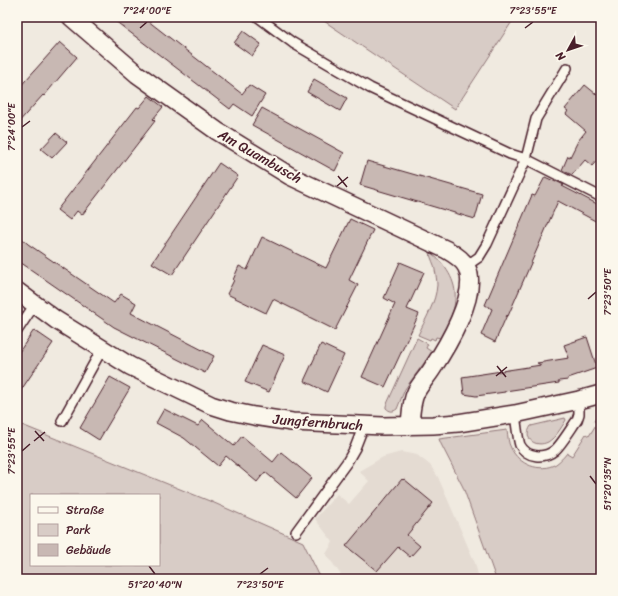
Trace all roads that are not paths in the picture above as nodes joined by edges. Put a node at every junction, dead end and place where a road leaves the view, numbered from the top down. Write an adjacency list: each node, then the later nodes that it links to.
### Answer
1 (71, 17): 6 (street, Am Quambusch)
2 (258, 17): 4 (lane)
3 (567, 68): 4 (lane)
4 (526, 159): 5 (lane); 6 (lane)
5 (601, 197)
6 (466, 266): 16 (street)
7 (17, 291): 8 (street, Jungfernbruch)
8 (35, 304): 9 (lane); 10 (street, Jungfernbruch)
9 (17, 331)
10 (102, 349): 14 (lane); 15 (street, Jungfernbruch)
11 (601, 394): 12 (street, Jungfernbruch)
12 (579, 400): 13 (street, Jungfernbruch); 13 (lane)
13 (515, 414): 16 (street, Jungfernbruch)
14 (62, 421)
15 (364, 425): 16 (street, Jungfernbruch); 17 (lane)
16 (410, 425)
17 (296, 532)

